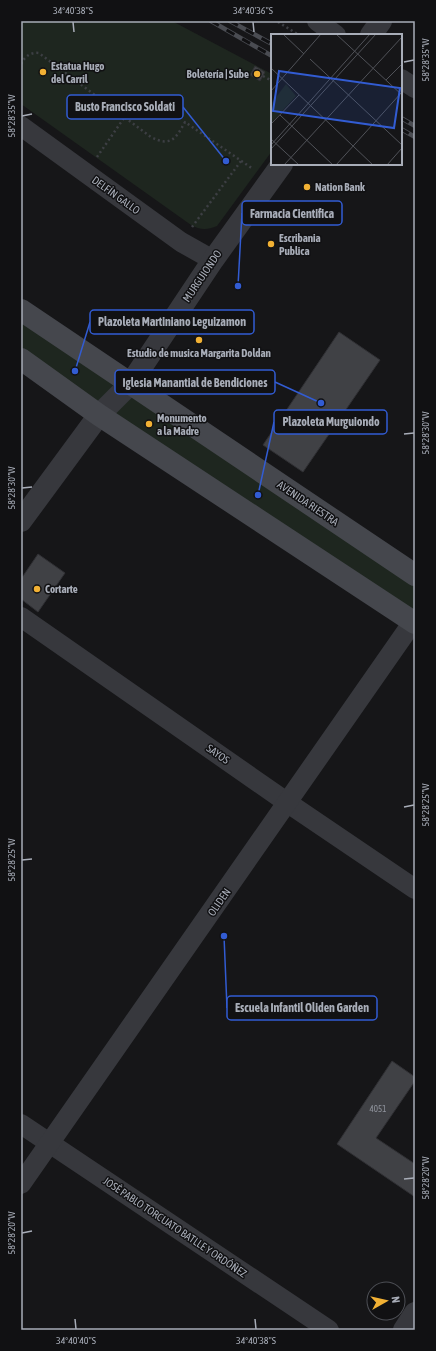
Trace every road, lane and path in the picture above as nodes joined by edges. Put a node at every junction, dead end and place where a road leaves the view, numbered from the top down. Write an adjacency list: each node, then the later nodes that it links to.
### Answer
1 (317, 21): 5 (street)
2 (381, 21): 6 (street)
3 (278, 22): 4 (path)
4 (297, 34)
5 (335, 34)
6 (372, 34)
7 (21, 64): 12 (path)
8 (263, 76): 9 (path)
9 (271, 80)
10 (402, 80): 11 (street)
11 (415, 88)
12 (124, 118): 14 (path); 16 (path)
13 (21, 126): 16 (street, DELFÍN GALLO)
14 (240, 161): 15 (path); 17 (path)
15 (276, 173): 18 (street, MURGUIONDO)
16 (86, 174): 17 (street, DELFÍN GALLO)
17 (181, 242): 18 (street, DELFÍN GALLO)
18 (213, 260): 21 (street, MURGUIONDO)
19 (21, 310): 21 (main road, AVENIDA RIESTRA)
20 (21, 359): 22 (main road)
21 (131, 383): 22 (street, MURGUIONDO); 24 (main road, AVENIDA RIESTRA)
22 (99, 415): 23 (street, MURGUIONDO); 26 (main road)
23 (21, 521)
24 (415, 575)
25 (21, 617): 27 (street, SAYOS)
26 (414, 621): 27 (street, OLIDEN)
27 (288, 803): 28 (street, SAYOS); 30 (street, OLIDEN)
28 (415, 889)
29 (21, 1124): 30 (street, JOSÉ PABLO TORCUATO BATLLE Y ORDÓÑEZ)
30 (50, 1144): 31 (street, OLIDEN); 33 (street, JOSÉ PABLO TORCUATO BATLLE Y ORDÓÑEZ)
31 (21, 1184)
32 (415, 1314): 34 (street)
33 (329, 1330)
34 (404, 1330)

